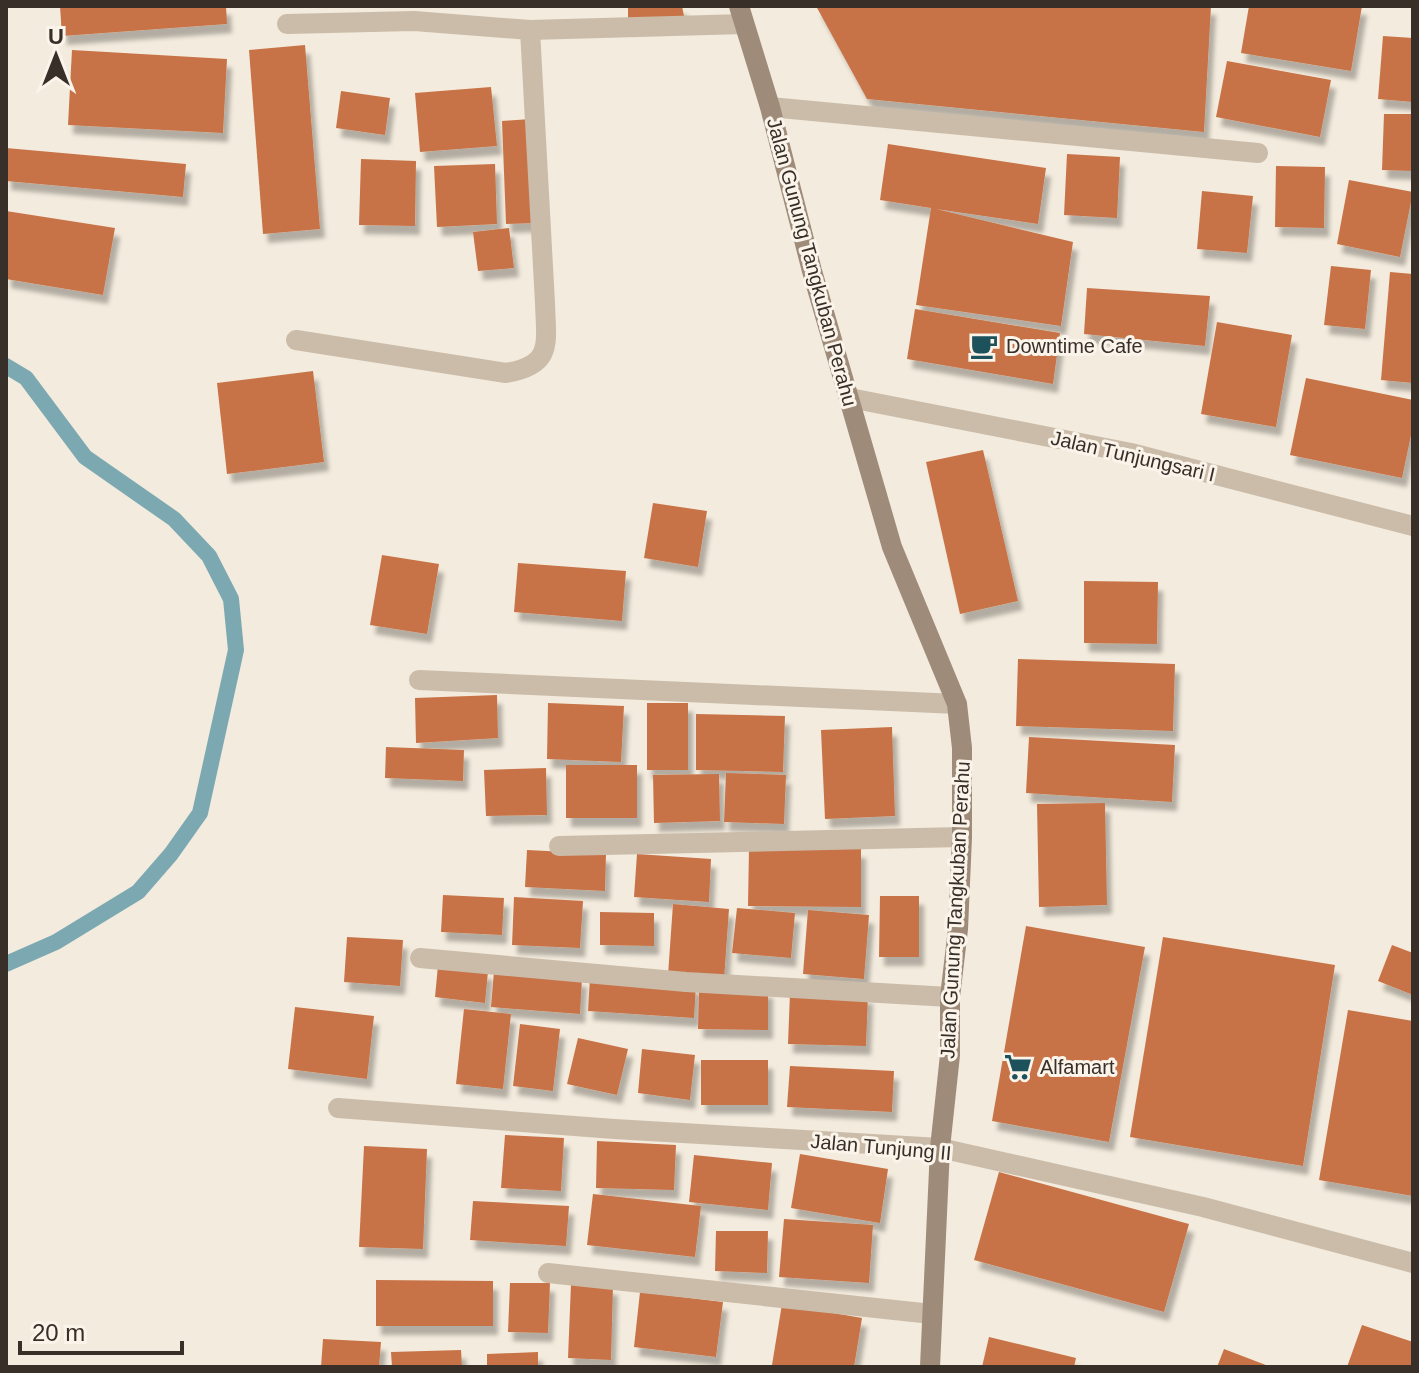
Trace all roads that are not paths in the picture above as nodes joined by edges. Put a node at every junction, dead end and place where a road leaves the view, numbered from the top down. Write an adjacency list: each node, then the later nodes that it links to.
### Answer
1 (741, 15): 3 (street); 4 (street, Jalan Gunung Tangkuban Perahu)
2 (287, 24): 3 (street)
3 (530, 30): 6 (street)
4 (770, 107): 5 (street); 7 (street, Jalan Gunung Tangkuban Perahu)
5 (1258, 153)
6 (296, 340)
7 (850, 398): 8 (street, Jalan Tunjungsari I); 10 (street, Jalan Gunung Tangkuban Perahu)
8 (1413, 526)
9 (419, 680): 10 (street)
10 (957, 704): 11 (street, Jalan Gunung Tangkuban Perahu)
11 (962, 837): 12 (street); 14 (street, Jalan Gunung Tangkuban Perahu)
12 (559, 846)
13 (420, 958): 14 (street)
14 (950, 997): 16 (street, Jalan Gunung Tangkuban Perahu)
15 (338, 1108): 16 (street, Jalan Tunjung II)
16 (940, 1148): 17 (street, Jalan Tunjung II); 19 (street, Jalan Gunung Tangkuban Perahu)
17 (1413, 1263)
18 (548, 1273): 19 (street)
19 (932, 1314): 20 (street, Jalan Gunung Tangkuban Perahu)
20 (930, 1367)

